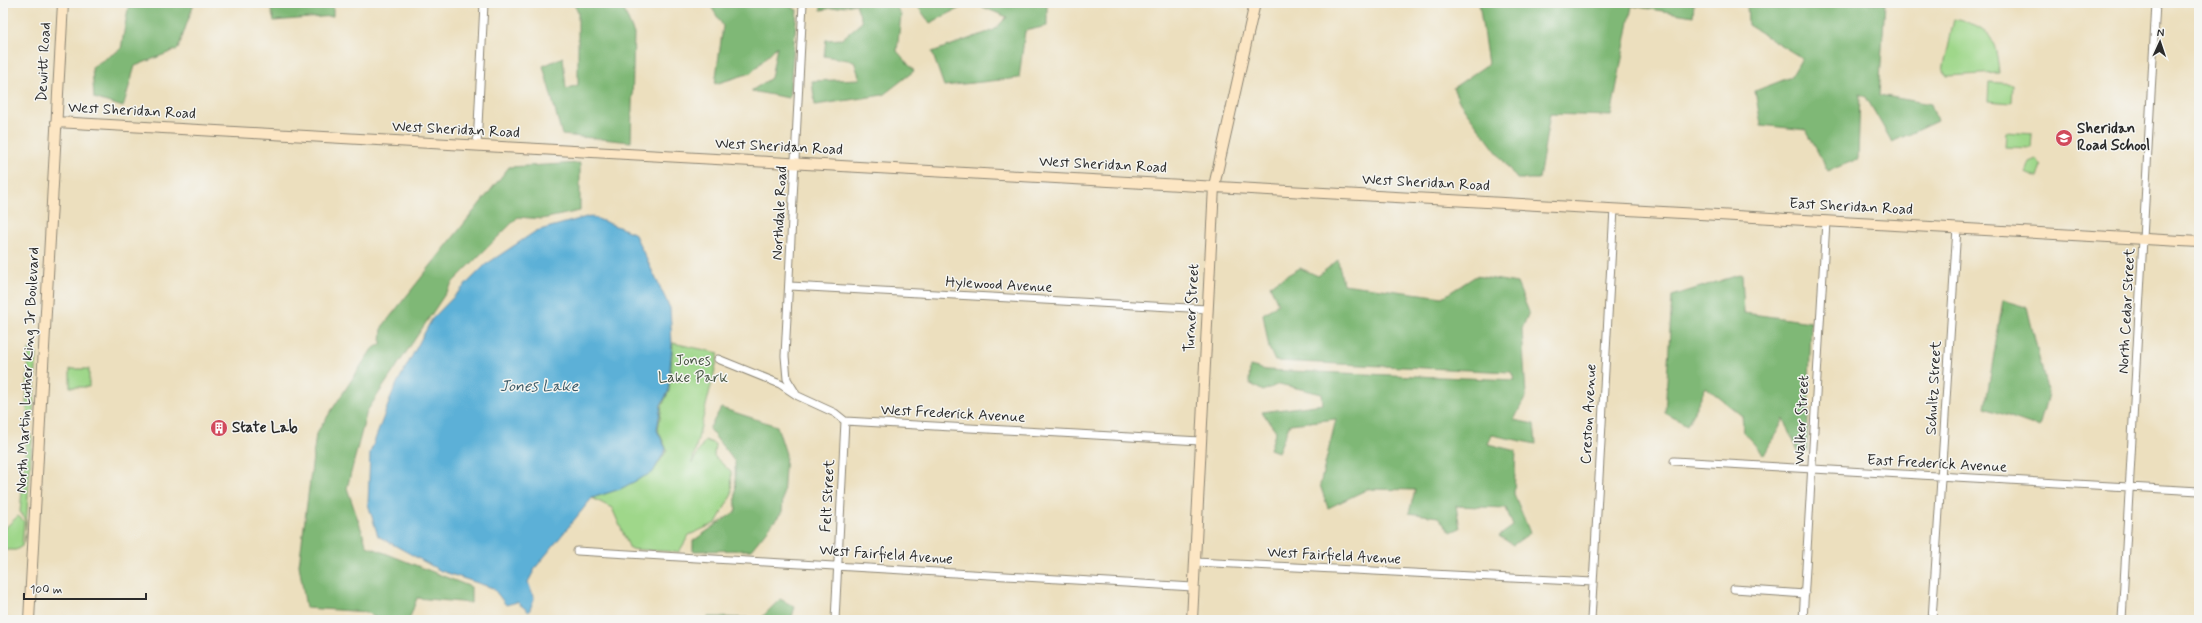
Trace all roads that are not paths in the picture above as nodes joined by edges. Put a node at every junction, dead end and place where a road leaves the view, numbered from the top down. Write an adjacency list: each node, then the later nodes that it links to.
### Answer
1 (62, 3): 6 (street, Dewitt Road)
2 (484, 3): 7 (street)
3 (803, 3): 8 (street, Northdale Road)
4 (1255, 3): 9 (street, Turner Street)
5 (2156, 3): 14 (street, North Cedar Street)
6 (56, 122): 7 (street, West Sheridan Road); 34 (street, North Martin Luther King Jr Boulevard)
7 (477, 146): 8 (street, West Sheridan Road)
8 (795, 163): 9 (street, West Sheridan Road); 16 (street, Northdale Road)
9 (1214, 186): 10 (street, West Sheridan Road); 17 (street, Turner Street)
10 (1500, 202): 11 (street, East Sheridan Road)
11 (1614, 209): 12 (street, East Sheridan Road); 30 (street, Creston Avenue)
12 (1826, 221): 13 (street, East Sheridan Road); 23 (street, Walker Street)
13 (1956, 228): 14 (street, East Sheridan Road); 24 (street, Schultz Street)
14 (2144, 239): 15 (street, East Sheridan Road); 25 (street, North Cedar Street)
15 (2199, 242)
16 (790, 286): 17 (street, Hylewood Avenue); 19 (street, Northdale Road)
17 (1207, 309): 21 (street, Turner Street)
18 (718, 359): 19 (street)
19 (798, 396): 20 (street)
20 (846, 421): 21 (street, West Frederick Avenue); 29 (street, Felt Street)
21 (1200, 441): 28 (street, Turner Street)
22 (1674, 461): 23 (street, East Frederick Avenue)
23 (1812, 470): 24 (street, East Frederick Avenue); 33 (street, Walker Street)
24 (1942, 477): 25 (street, East Frederick Avenue); 39 (street, Schultz Street)
25 (2130, 488): 26 (street, East Frederick Avenue); 40 (street, North Cedar Street)
26 (2199, 491)
27 (577, 551): 29 (street, West Fairfield Avenue)
28 (1195, 562): 30 (street, West Fairfield Avenue); 31 (street, Turner Street)
29 (837, 565): 31 (street, West Fairfield Avenue); 35 (street, Felt Street)
30 (1593, 582): 37 (street, Creston Avenue)
31 (1193, 587): 36 (street, Turner Street)
32 (1734, 589): 33 (street)
33 (1805, 594): 38 (street, Walker Street)
34 (29, 620)
35 (835, 620)
36 (1192, 620)
37 (1591, 620)
38 (1803, 620)
39 (1932, 620)
40 (2122, 620)

